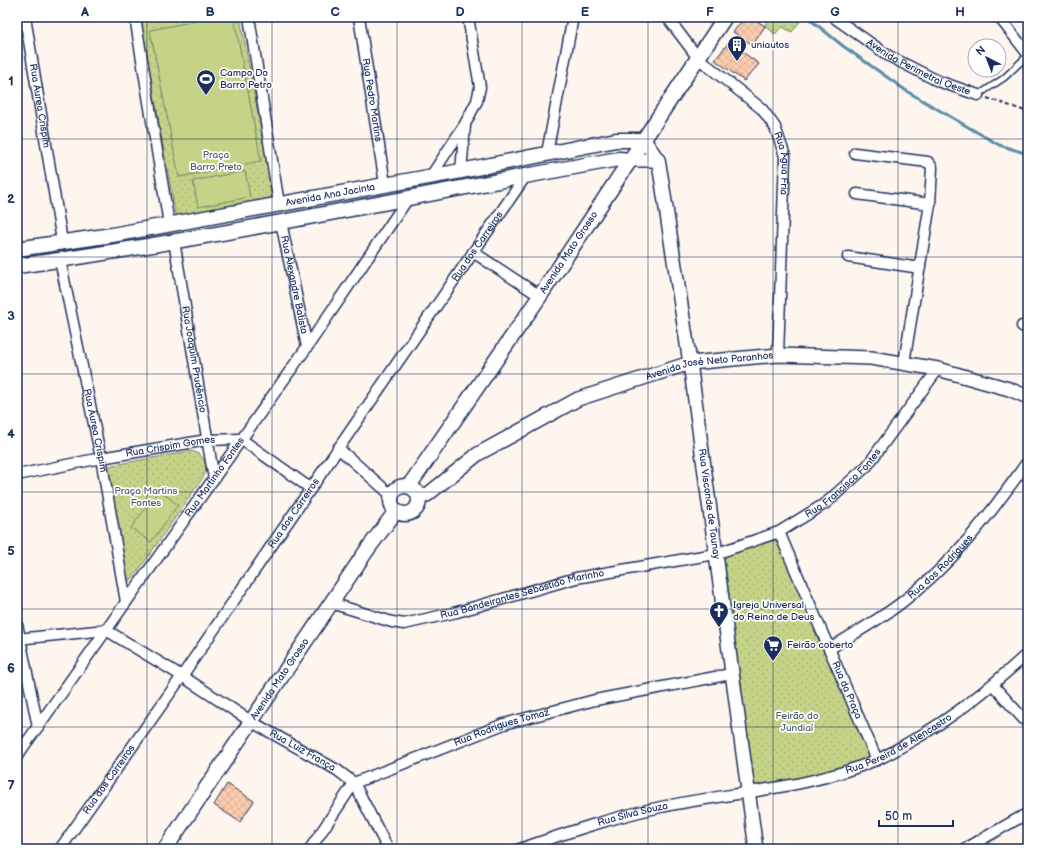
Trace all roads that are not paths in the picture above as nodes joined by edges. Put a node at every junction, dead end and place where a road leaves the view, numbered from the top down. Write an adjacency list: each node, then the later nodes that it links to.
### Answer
1 (25, 17): 35 (street, Rua Áurea Crispim)
2 (135, 17): 33 (street)
3 (248, 17): 29 (street)
4 (359, 17): 25 (street, Rua Pedro Martins)
5 (468, 17): 14 (street)
6 (573, 17): 17 (street)
7 (667, 17): 12 (street, Rua Água Fria)
8 (725, 17): 12 (main road, Avenida Mato Grosso)
9 (998, 17): 11 (street)
10 (837, 18): 13 (street, Avenida Perimetral Oeste)
11 (1028, 54): 13 (lane)
12 (698, 58): 15 (main road, Avenida Mato Grosso); 46 (street, Rua Água Fria)
13 (978, 95)
14 (465, 124): 22 (street); 23 (street)
15 (644, 140): 16 (main road, Avenida Ana Jacinta); 19 (main road, Avenida Mato Grosso); 20 (street, Rua Visconde de Taunay)
16 (569, 149): 17 (main road, Avenida Ana Jacinta); 21 (main road)
17 (547, 153): 22 (main road, Avenida Ana Jacinta)
18 (855, 153): 30 (street)
19 (631, 160): 20 (street); 21 (main road, Avenida Ana Jacinta); 44 (main road, Avenida Mato Grosso)
20 (658, 160): 47 (street, Rua Visconde de Taunay)
21 (572, 169): 24 (main road, Avenida Ana Jacinta)
22 (461, 171): 23 (main road, Avenida Ana Jacinta)
23 (431, 176): 25 (main road, Avenida Ana Jacinta)
24 (525, 177): 28 (main road, Avenida Ana Jacinta); 39 (street, Rua dos Carreiros)
25 (384, 184): 26 (main road, Avenida Ana Jacinta)
26 (341, 192): 29 (main road, Avenida Ana Jacinta); 31 (main road)
27 (856, 194): 30 (street)
28 (409, 197): 31 (main road, Avenida Ana Jacinta); 45 (street, Rua Martinho Fontes)
29 (279, 204): 33 (main road, Avenida Ana Jacinta)
30 (930, 204): 43 (street)
31 (342, 209): 32 (main road, Avenida Ana Jacinta)
32 (281, 222): 36 (main road, Avenida Ana Jacinta); 45 (street, Rua Alexandre Batista)
33 (170, 224): 34 (main road, Avenida Ana Jacinta)
34 (112, 235): 35 (main road, Avenida Ana Jacinta); 38 (main road)
35 (62, 241): 37 (main road, Avenida Ana Jacinta)
36 (174, 241): 38 (main road, Avenida Ana Jacinta); 52 (street, Rua Joaquim Prudêncio)
37 (17, 249)
38 (114, 250): 41 (main road, Avenida Ana Jacinta)
39 (473, 252): 44 (street); 53 (street, Rua dos Carreiros)
40 (848, 257): 43 (street)
41 (60, 260): 42 (main road, Avenida Ana Jacinta); 54 (street, Rua Áurea Crispim)
42 (17, 266)
43 (920, 268): 48 (street)
44 (540, 296): 59 (main road, Avenida Mato Grosso)
45 (307, 346): 51 (street, Rua Martinho Fontes)
46 (778, 355): 47 (street, Avenida José Neto Paranhos); 48 (street, Avenida José Neto Paranhos)
47 (690, 363): 59 (street, Avenida José Neto Paranhos); 63 (street, Rua Visconde de Taunay)
48 (904, 363): 49 (street, Avenida José Neto Paranhos)
49 (938, 369): 50 (street, Avenida José Neto Paranhos); 62 (street, Rua Francisco Fontes)
50 (1028, 397)
51 (241, 438): 52 (street, Rua Crispim Gomes); 57 (street, Rua Martinho Fontes); 58 (street)
52 (207, 440): 54 (street, Rua Crispim Gomes); 57 (street, Rua Joaquim Prudêncio)
53 (338, 448): 58 (street, Rua dos Carreiros); 60 (street)
54 (101, 458): 56 (street, Rua Crispim Gomes); 64 (street, Rua Áurea Crispim)
55 (1028, 460): 69 (street, Rua dos Rodrigues)
56 (17, 475)
57 (214, 479): 64 (street, Rua Martinho Fontes)
58 (310, 488): 72 (street, Rua dos Carreiros)
59 (414, 491): 60 (main road); 61 (main road)
60 (391, 495): 61 (main road)
61 (396, 511): 65 (main road, Avenida Mato Grosso)
62 (779, 532): 63 (street, Rua Francisco Fontes); 69 (street, Rua da Praça)
63 (715, 554): 65 (street, Rua Bandeirantes Sebastião Marinho); 71 (street, Rua Visconde de Taunay)
64 (126, 602): 67 (street, Rua Martinho Fontes)
65 (331, 603): 74 (main road, Avenida Mato Grosso)
66 (17, 624): 68 (street)
67 (106, 630): 68 (street); 72 (street, Rua Luiz França); 76 (street, Rua Martinho Fontes)
68 (18, 639): 76 (street)
69 (829, 648): 78 (street, Rua da Praça)
70 (1028, 653): 73 (street, Rua Pereira de Alencastro)
71 (731, 674): 79 (street, Rua Rodrigues Tomaz); 80 (street, Rua Visconde de Taunay)
72 (182, 676): 74 (street, Rua Luiz França); 82 (street, Rua dos Carreiros)
73 (993, 685): 75 (street); 78 (street, Rua Pereira de Alencastro)
74 (252, 722): 79 (street, Rua Luiz França); 83 (main road, Avenida Mato Grosso)
75 (1028, 724)
76 (38, 727): 77 (street, Rua Martinho Fontes)
77 (17, 756)
78 (877, 760): 80 (street, Rua Pereira de Alencastro)
79 (354, 783): 84 (street); 85 (street, Rua Luiz França)
80 (748, 793): 86 (street, Rua Silva Souza); 87 (street, Rua Visconde de Taunay)
81 (1028, 813): 88 (street)
82 (60, 849)
83 (165, 849)
84 (310, 849)
85 (388, 849)
86 (520, 849)
87 (756, 849)
88 (965, 849)

